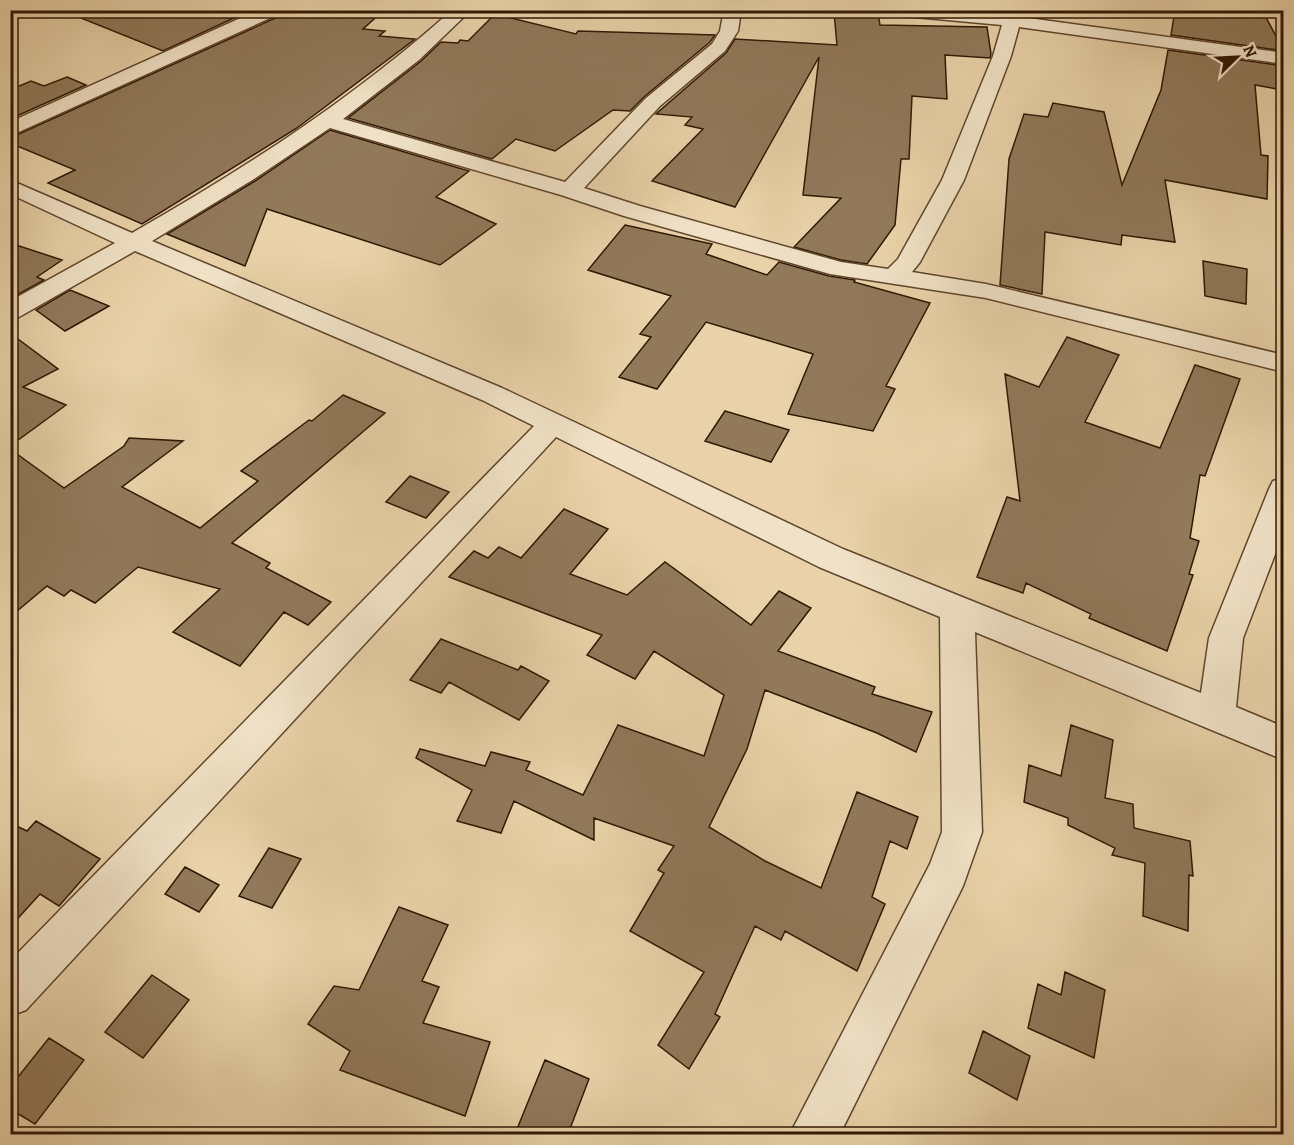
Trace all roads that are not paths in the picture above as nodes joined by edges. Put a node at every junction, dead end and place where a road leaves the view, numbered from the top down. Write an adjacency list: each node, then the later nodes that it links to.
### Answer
1 (273, 10): 8 (street)
2 (463, 10): 7 (street)
3 (733, 10): 10 (street)
4 (893, 10): 5 (street)
5 (1012, 16): 6 (street); 12 (street)
6 (1284, 59)
7 (329, 121): 10 (street); 11 (street)
8 (10, 130)
9 (10, 186): 11 (street)
10 (568, 190): 12 (street)
11 (134, 242): 13 (street); 15 (street)
12 (894, 277): 14 (street)
13 (10, 312)
14 (1284, 364)
15 (553, 423): 17 (street); 20 (street)
16 (1284, 489): 18 (street)
17 (957, 609): 18 (street); 21 (street)
18 (1216, 716): 19 (street)
19 (1284, 744)
20 (10, 994)
21 (814, 1134)

